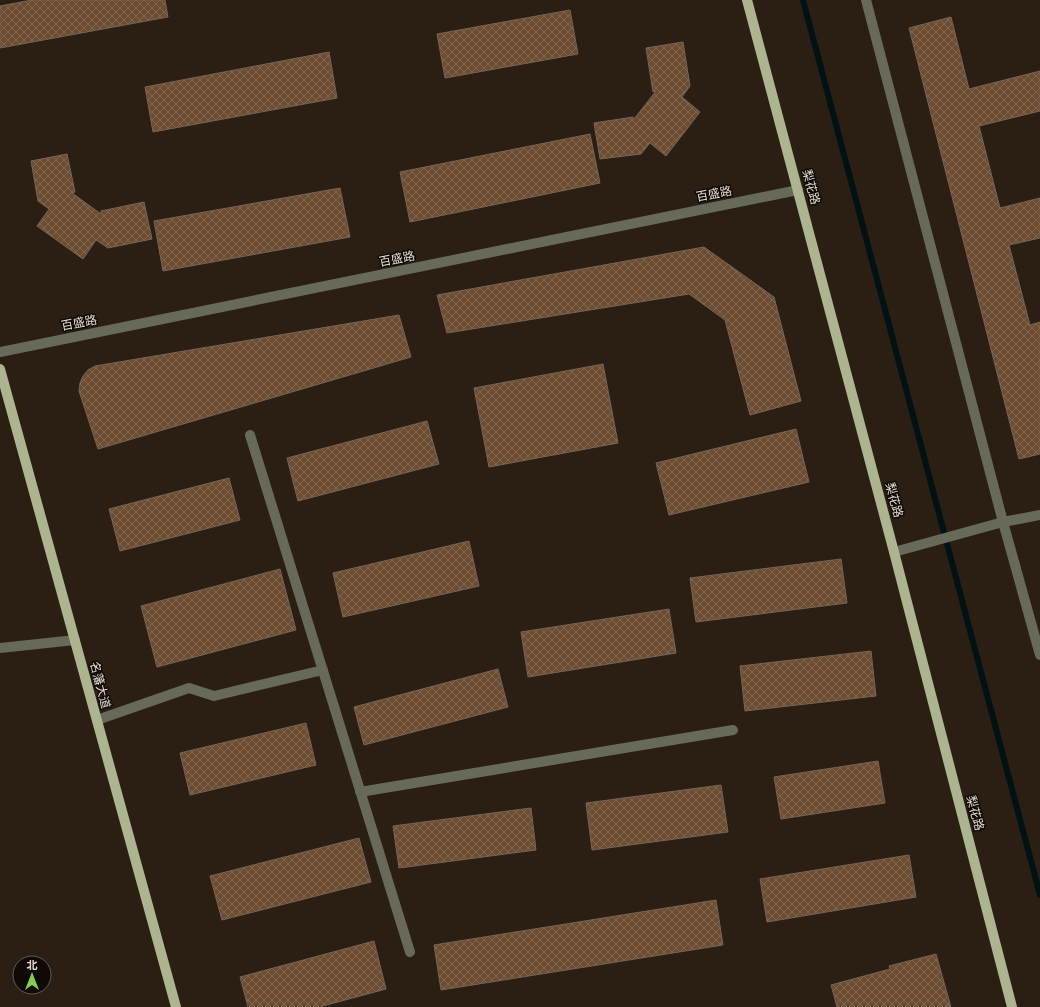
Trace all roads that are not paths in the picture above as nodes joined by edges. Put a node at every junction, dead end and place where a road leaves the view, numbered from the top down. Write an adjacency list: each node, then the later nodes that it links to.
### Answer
1 (747, 0): 3 (main road, 梨花路)
2 (866, 0): 8 (street)
3 (798, 190): 4 (street, 百盛路); 9 (main road, 梨花路)
4 (0, 352)
5 (0, 369): 10 (main road, 名藩大道)
6 (250, 435): 13 (street)
7 (1040, 516): 8 (street)
8 (1004, 522): 9 (street); 12 (street)
9 (894, 552): 19 (main road, 梨花路)
10 (75, 640): 11 (street); 14 (main road, 名藩大道)
11 (0, 648)
12 (1040, 655)
13 (323, 670): 14 (street); 16 (street)
14 (97, 720): 18 (main road, 名藩大道)
15 (733, 730): 16 (street)
16 (360, 792): 17 (street)
17 (410, 952)
18 (176, 1007)
19 (1012, 1007)

